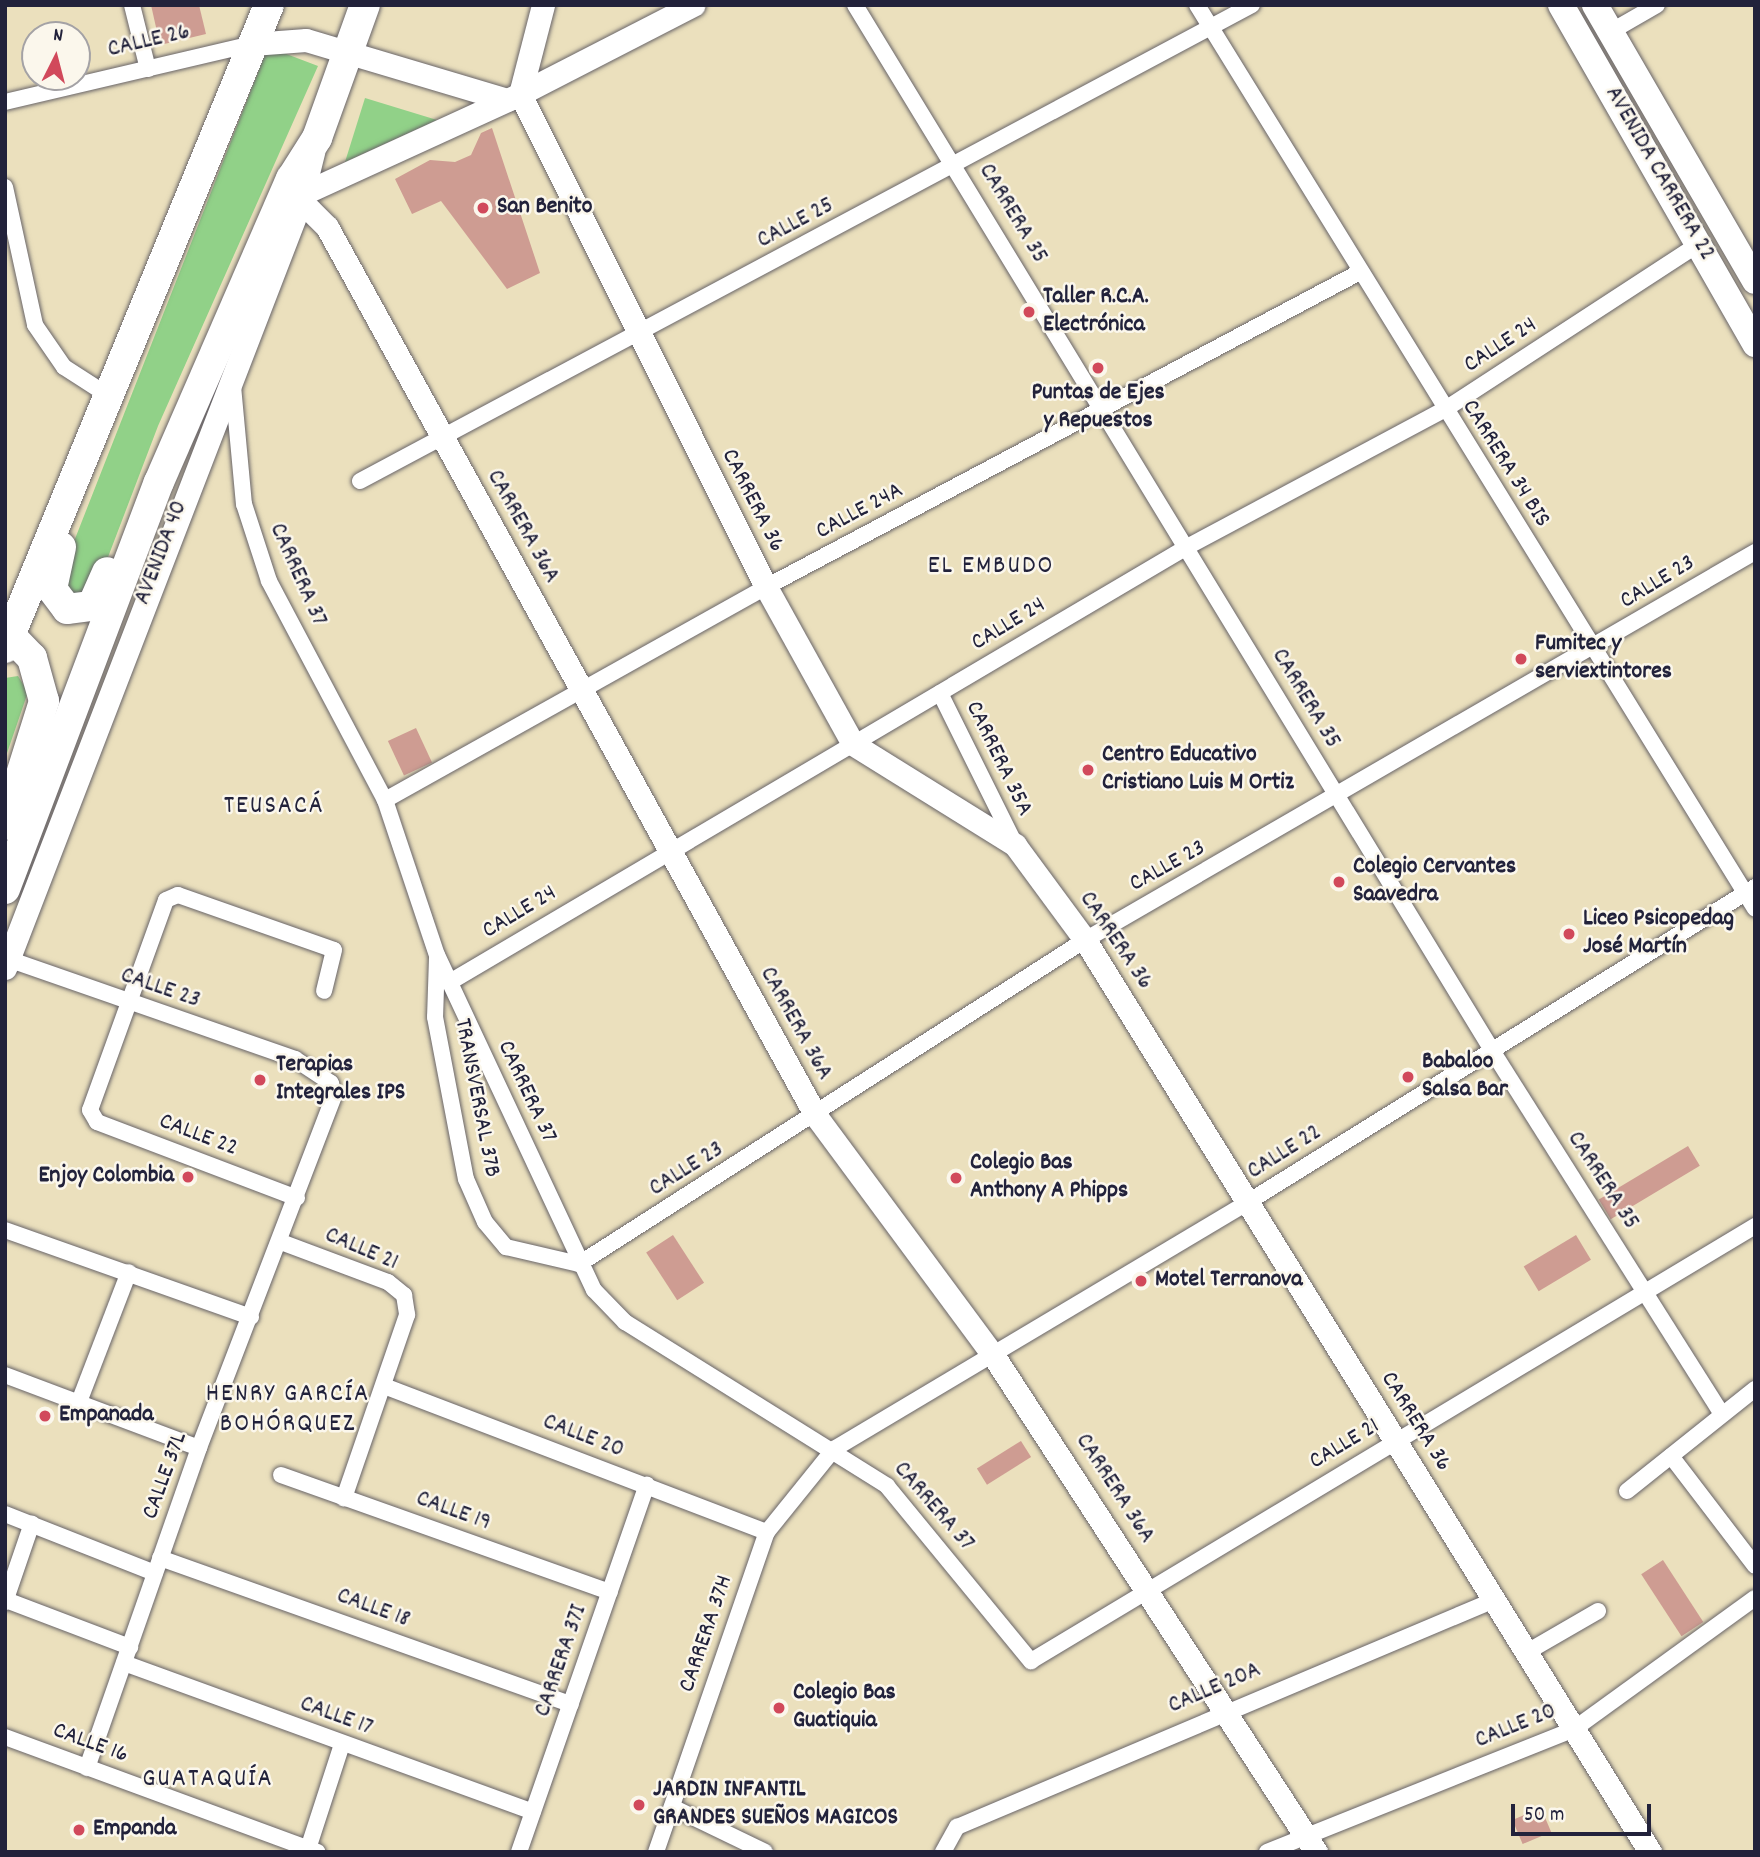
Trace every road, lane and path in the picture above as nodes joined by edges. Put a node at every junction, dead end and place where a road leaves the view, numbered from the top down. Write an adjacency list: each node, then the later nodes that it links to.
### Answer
1 (132, 5): 16 (street)
2 (269, 5): 14 (highway)
3 (365, 5): 15 (highway, AVENIDA 40)
4 (543, 5): 17 (street)
5 (693, 5): 17 (street)
6 (855, 5): 20 (street, CARRERA 35)
7 (1198, 5): 12 (street, CARRERA 34 BIS)
8 (1252, 5): 12 (street, CALLE 25)
9 (1561, 5): 23 (main road, AVENIDA CARRERA 22)
10 (1595, 5): 13 (main road, AVENIDA CARRERA 22)
11 (1657, 5): 13 (street)
12 (1210, 27): 20 (street, CALLE 25); 24 (street, CARRERA 34 BIS)
13 (1611, 32): 25 (main road, AVENIDA CARRERA 22)
14 (252, 44): 15 (street, CALLE 26); 16 (street, CALLE 26); 29 (highway)
15 (349, 53): 17 (street, CALLE 26); 19 (highway, AVENIDA 40)
16 (148, 69): 18 (street, CALLE 26)
17 (513, 97): 22 (street); 26 (street, CARRERA 36)
18 (5, 102)
19 (317, 138): 22 (street, AVENIDA 40); 34 (highway, AVENIDA 40)
20 (955, 164): 26 (street, CALLE 25); 30 (street, CARRERA 35)
21 (5, 187): 29 (street)
22 (302, 197): 28 (street, AVENIDA 40); 32 (street, CARRERA 36A)
23 (1699, 244): 27 (main road, AVENIDA CARRERA 22); 31 (street, CALLE 24)
24 (1360, 272): 30 (street, CALLE 24A); 31 (street, CARRERA 34 BIS)
25 (1755, 281)
26 (639, 334): 32 (street, CALLE 25); 38 (street, CARRERA 36)
27 (1755, 344)
28 (231, 370): 45 (street, CARRERA 37); 54 (street, AVENIDA 40)
29 (109, 396): 35 (highway)
30 (1103, 409): 36 (street, CARRERA 35); 38 (street, CALLE 24A)
31 (1444, 410): 36 (street, CALLE 24); 40 (street, CARRERA 34 BIS)
32 (443, 437): 33 (street, CALLE 25); 41 (street, CARRERA 36A)
33 (360, 481)
34 (159, 482): 35 (highway); 49 (highway, AVENIDA 40)
35 (71, 485): 39 (highway)
36 (1187, 547): 42 (street, CALLE 24); 44 (street, CARRERA 35)
37 (1755, 552): 40 (street, CALLE 23)
38 (766, 587): 41 (street, CALLE 24A); 43 (street, CARRERA 36)
39 (7, 638): 46 (highway)
40 (1593, 649): 44 (street, CALLE 23); 50 (street, CARRERA 34 BIS)
41 (581, 688): 45 (street, CALLE 24A); 48 (street, CARRERA 36A)
42 (940, 692): 43 (street, CALLE 24); 47 (street, CARRERA 35A)
43 (853, 744): 47 (street, CARRERA 36); 48 (street, CALLE 24)
44 (1338, 797): 52 (street, CALLE 23); 58 (street, CARRERA 35)
45 (385, 800): 53 (street, CARRERA 37)
46 (5, 825)
47 (1015, 845): 52 (street, CARRERA 36)
48 (669, 849): 55 (street, CALLE 24); 60 (street, CARRERA 36A)
49 (5, 889)
50 (1750, 890): 51 (street, CARRERA 34 BIS); 58 (street, CALLE 22)
51 (1755, 909)
52 (1086, 940): 60 (street, CALLE 23); 62 (street, CARRERA 36)
53 (438, 955): 55 (street, CARRERA 37); 66 (street, TRANSVERSAL 37B)
54 (6, 963): 57 (street, CALLE 23)
55 (450, 982): 66 (street, CARRERA 37)
56 (324, 991): 57 (street)
57 (127, 1002): 59 (street, CALLE 23); 61 (street, CALLE 22)
58 (1493, 1052): 62 (street, CALLE 22); 68 (street, CARRERA 35)
59 (331, 1083): 61 (street, CALLE 37L)
60 (816, 1116): 66 (street, CALLE 23); 70 (street, CARRERA 36A)
61 (297, 1198): 65 (street, CALLE 37L)
62 (1248, 1202): 70 (street, CALLE 22); 76 (street, CARRERA 36)
63 (1755, 1226): 68 (street, CALLE 21)
64 (5, 1230): 67 (street)
65 (281, 1242): 69 (street, CALLE 37L); 72 (street, CALLE 21)
66 (579, 1264): 78 (street, CARRERA 37)
67 (129, 1272): 69 (street); 74 (street)
68 (1646, 1292): 75 (street, CARRERA 35); 76 (street, CALLE 21)
69 (251, 1317): 77 (street, CALLE 37L)
70 (993, 1355): 78 (street, CALLE 22); 89 (street, CARRERA 36A)
71 (5, 1375): 74 (street)
72 (384, 1386): 81 (street, CALLE 20); 83 (street)
73 (1755, 1389): 75 (street)
74 (79, 1402): 77 (street)
75 (1721, 1413): 79 (street)
76 (1396, 1441): 89 (street, CALLE 21); 92 (street, CARRERA 36)
77 (199, 1448): 87 (street, CALLE 37L)
78 (834, 1449): 86 (street, CARRERA 37H); 97 (street, CARRERA 37)
79 (1671, 1456): 82 (street); 88 (street)
80 (281, 1475): 83 (street, CALLE 19)
81 (648, 1485): 86 (street, CALLE 20); 90 (street, CARRERA 37I)
82 (1627, 1491)
83 (344, 1498): 90 (street, CALLE 19)
84 (5, 1514): 85 (street, CALLE 18)
85 (32, 1523): 87 (street, CALLE 18); 93 (street)
86 (766, 1531): 105 (street, CARRERA 37H)
87 (158, 1566): 95 (street, CALLE 37L); 99 (street, CALLE 18)
88 (1755, 1566)
89 (1149, 1590): 97 (street, CALLE 21); 100 (street, CARRERA 36A)
90 (610, 1592): 99 (street, CARRERA 37I)
91 (1755, 1598): 101 (street, CALLE 20)
92 (1494, 1600): 96 (street, CARRERA 36); 100 (street, CALLE 20A)
93 (6, 1601): 95 (street)
94 (1598, 1611): 96 (street)
95 (130, 1647): 98 (street, CALLE 37L)
96 (1527, 1652): 101 (street, CARRERA 36)
97 (1031, 1661)
98 (124, 1663): 103 (street, CALLE 17); 104 (street, CALLE 37L)
99 (571, 1704): 106 (street, CARRERA 37I)
100 (1223, 1710): 107 (street, CARRERA 36A); 112 (street, CALLE 20A)
101 (1574, 1729): 107 (street, CALLE 20); 114 (street, CARRERA 36)
102 (5, 1737): 104 (street, CALLE 16)
103 (342, 1744): 106 (street, CALLE 17); 108 (street)
104 (87, 1768): 108 (street, CALLE 16)
105 (672, 1807): 110 (street, CARRERA 37H); 111 (street)
106 (533, 1812): 109 (street, CARRERA 37I)
107 (1310, 1843): 113 (street, CALLE 20)
108 (311, 1851)
109 (519, 1852)
110 (656, 1852)
111 (765, 1852)
112 (943, 1852)
113 (1268, 1852)
114 (1650, 1852)

